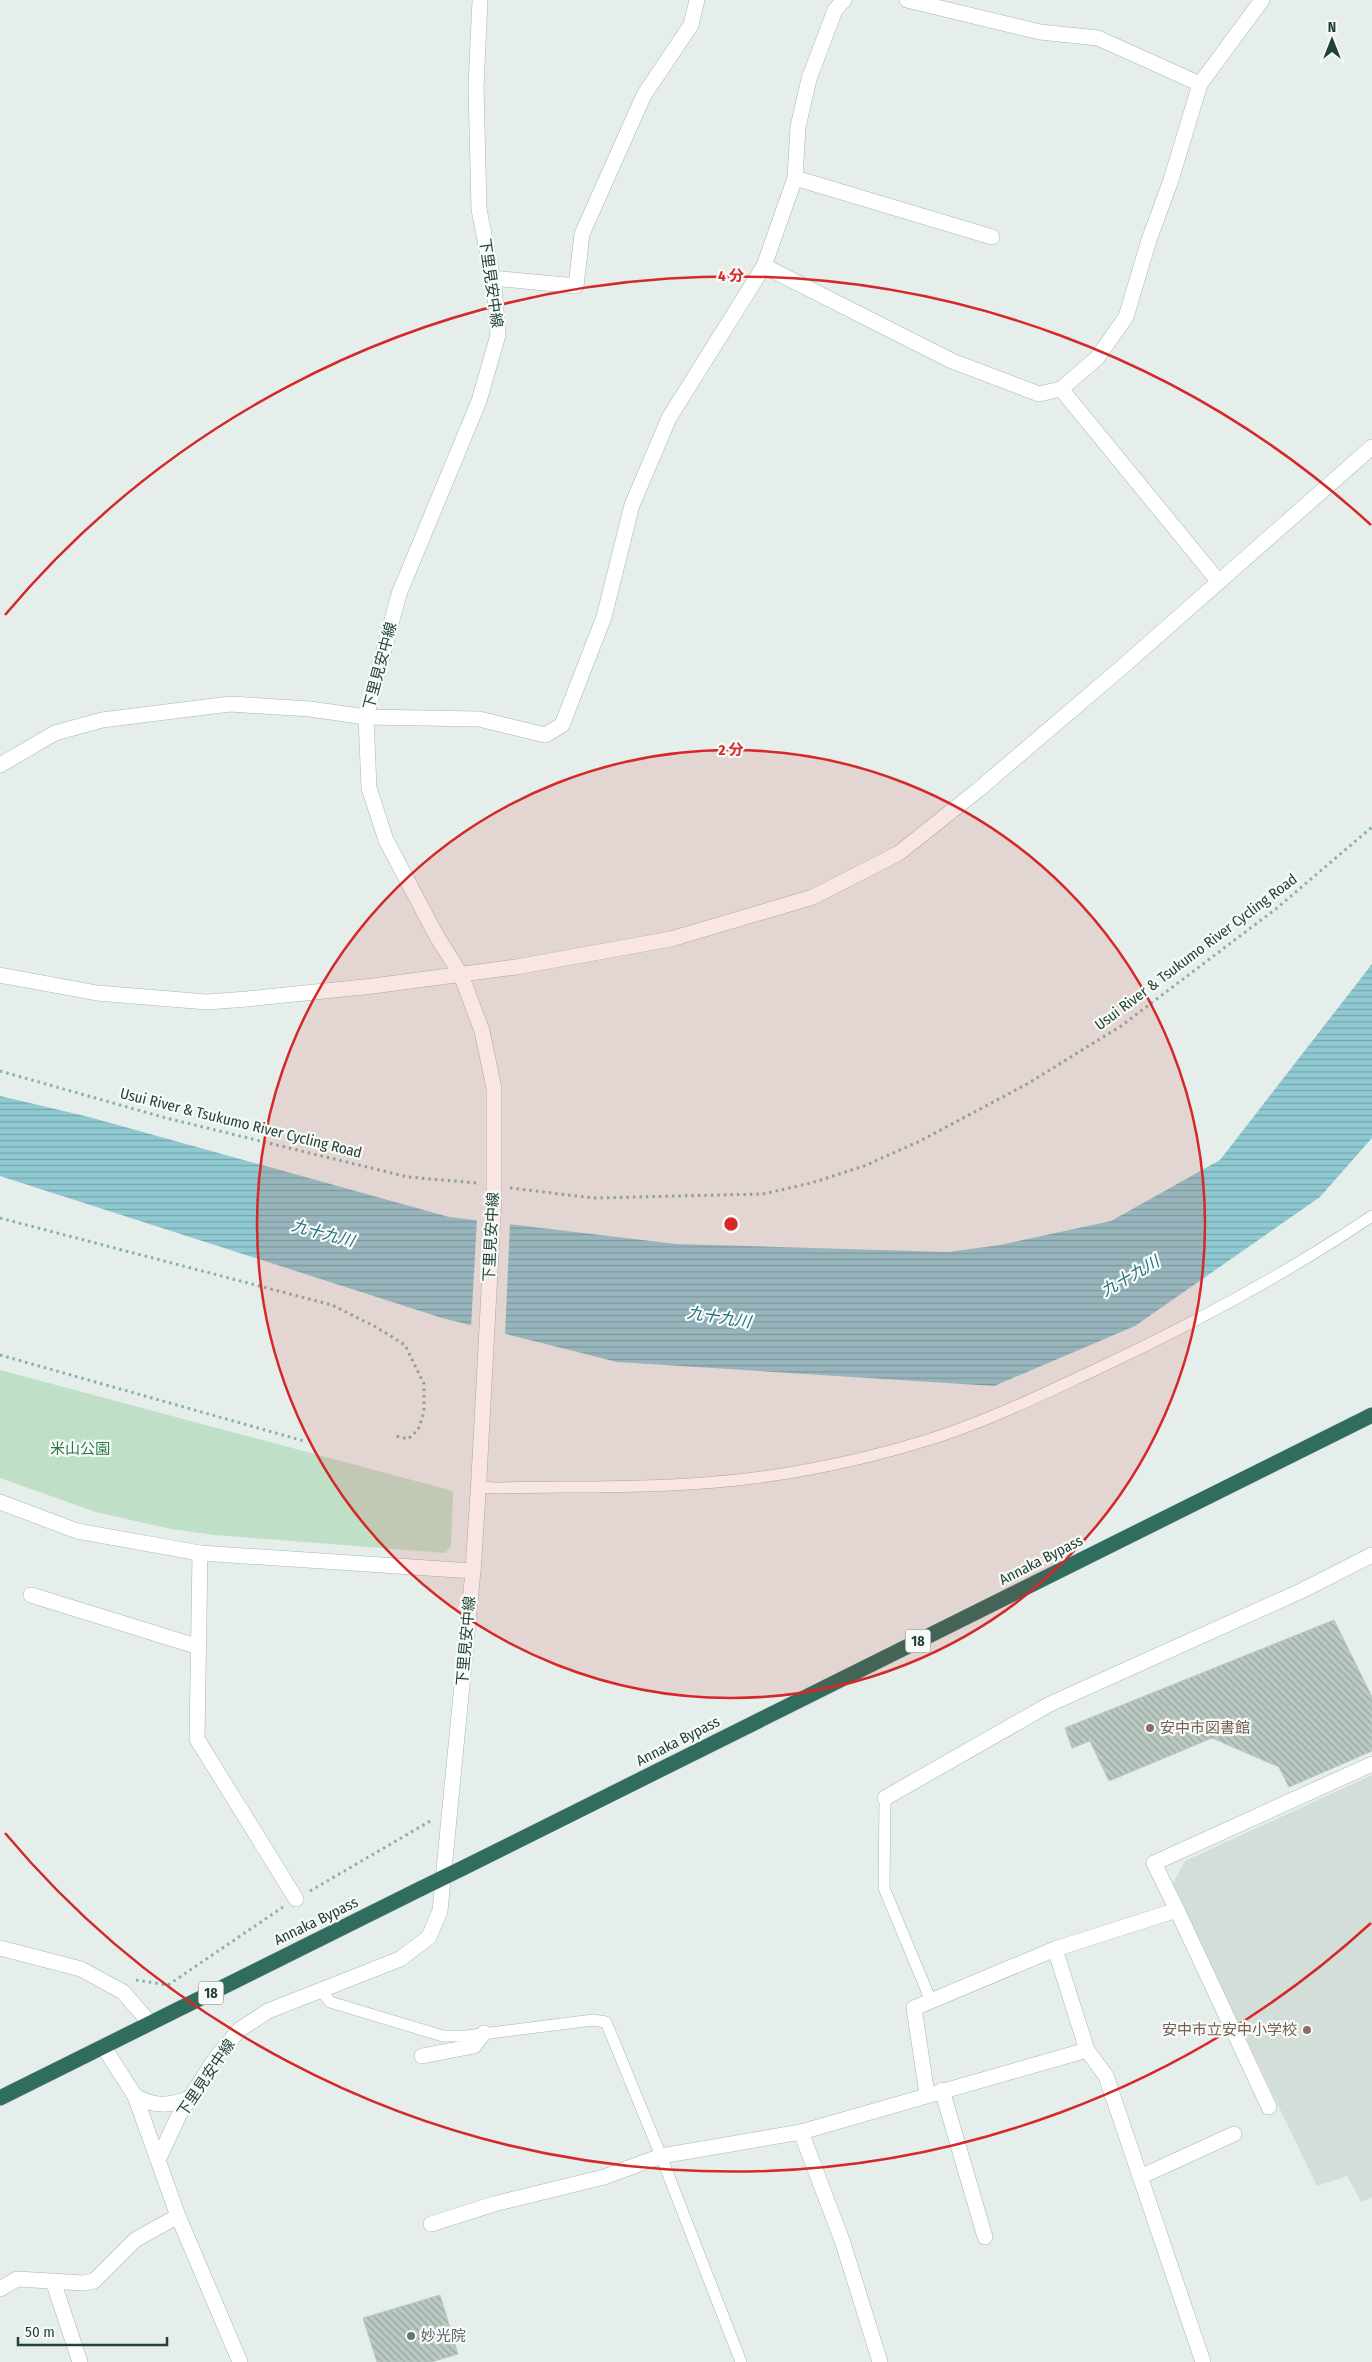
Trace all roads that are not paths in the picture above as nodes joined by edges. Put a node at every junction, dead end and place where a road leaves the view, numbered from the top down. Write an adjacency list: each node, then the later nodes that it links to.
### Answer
1 (480, 0): 10 (street, 下里見安中線)
2 (697, 0): 10 (street)
3 (844, 0): 7 (street)
4 (907, 0): 6 (street)
5 (1262, 0): 6 (street)
6 (1200, 84): 11 (street)
7 (795, 178): 8 (street); 9 (street)
8 (992, 237)
9 (764, 266): 11 (street); 14 (street)
10 (492, 278): 14 (street, 下里見安中線)
11 (1061, 389): 13 (street)
12 (1372, 447): 13 (street)
13 (1219, 582): 17 (street)
14 (366, 717): 15 (street); 17 (street, 下里見安中線)
15 (0, 765)
16 (0, 975): 17 (street)
17 (461, 975): 20 (street, 下里見安中線)
18 (1372, 1216): 20 (lane)
19 (1372, 1415): 35 (highway, Annaka Bypass / 18, bridge)
20 (479, 1483): 24 (street, 下里見安中線)
21 (0, 1502): 22 (street)
22 (200, 1554): 24 (street); 26 (street)
23 (1372, 1555): 28 (street)
24 (473, 1571): 33 (street, 下里見安中線)
25 (31, 1594): 26 (street)
26 (199, 1647): 29 (street)
27 (1372, 1764): 30 (street)
28 (885, 1798): 34 (lane)
29 (296, 1899)
30 (1177, 1910): 32 (street); 45 (street)
31 (0, 1948): 35 (street)
32 (1055, 1949): 34 (street); 38 (street)
33 (321, 1990): 36 (lane); 44 (street, 下里見安中線)
34 (931, 2001): 41 (street)
35 (150, 2023): 37 (highway, Annaka Bypass / 18)
36 (484, 2033): 39 (street); 48 (lane)
37 (103, 2046): 42 (street); 43 (highway, Annaka Bypass / 18)
38 (1087, 2050): 40 (street); 50 (street)
39 (422, 2056)
40 (942, 2090): 41 (street); 53 (street)
41 (927, 2094): 46 (street)
42 (135, 2096): 44 (street); 49 (street)
43 (0, 2098)
44 (190, 2098): 49 (street, 下里見安中線)
45 (1270, 2107)
46 (802, 2132): 48 (street); 59 (street)
47 (1234, 2134): 50 (street)
48 (661, 2156): 52 (street); 58 (lane)
49 (158, 2160): 51 (street)
50 (1140, 2177): 60 (street)
51 (178, 2216): 54 (street); 57 (street)
52 (431, 2224)
53 (984, 2237)
54 (53, 2281): 55 (street); 56 (street)
55 (0, 2288)
56 (80, 2362)
57 (240, 2362)
58 (741, 2362)
59 (880, 2362)
60 (1204, 2362)

